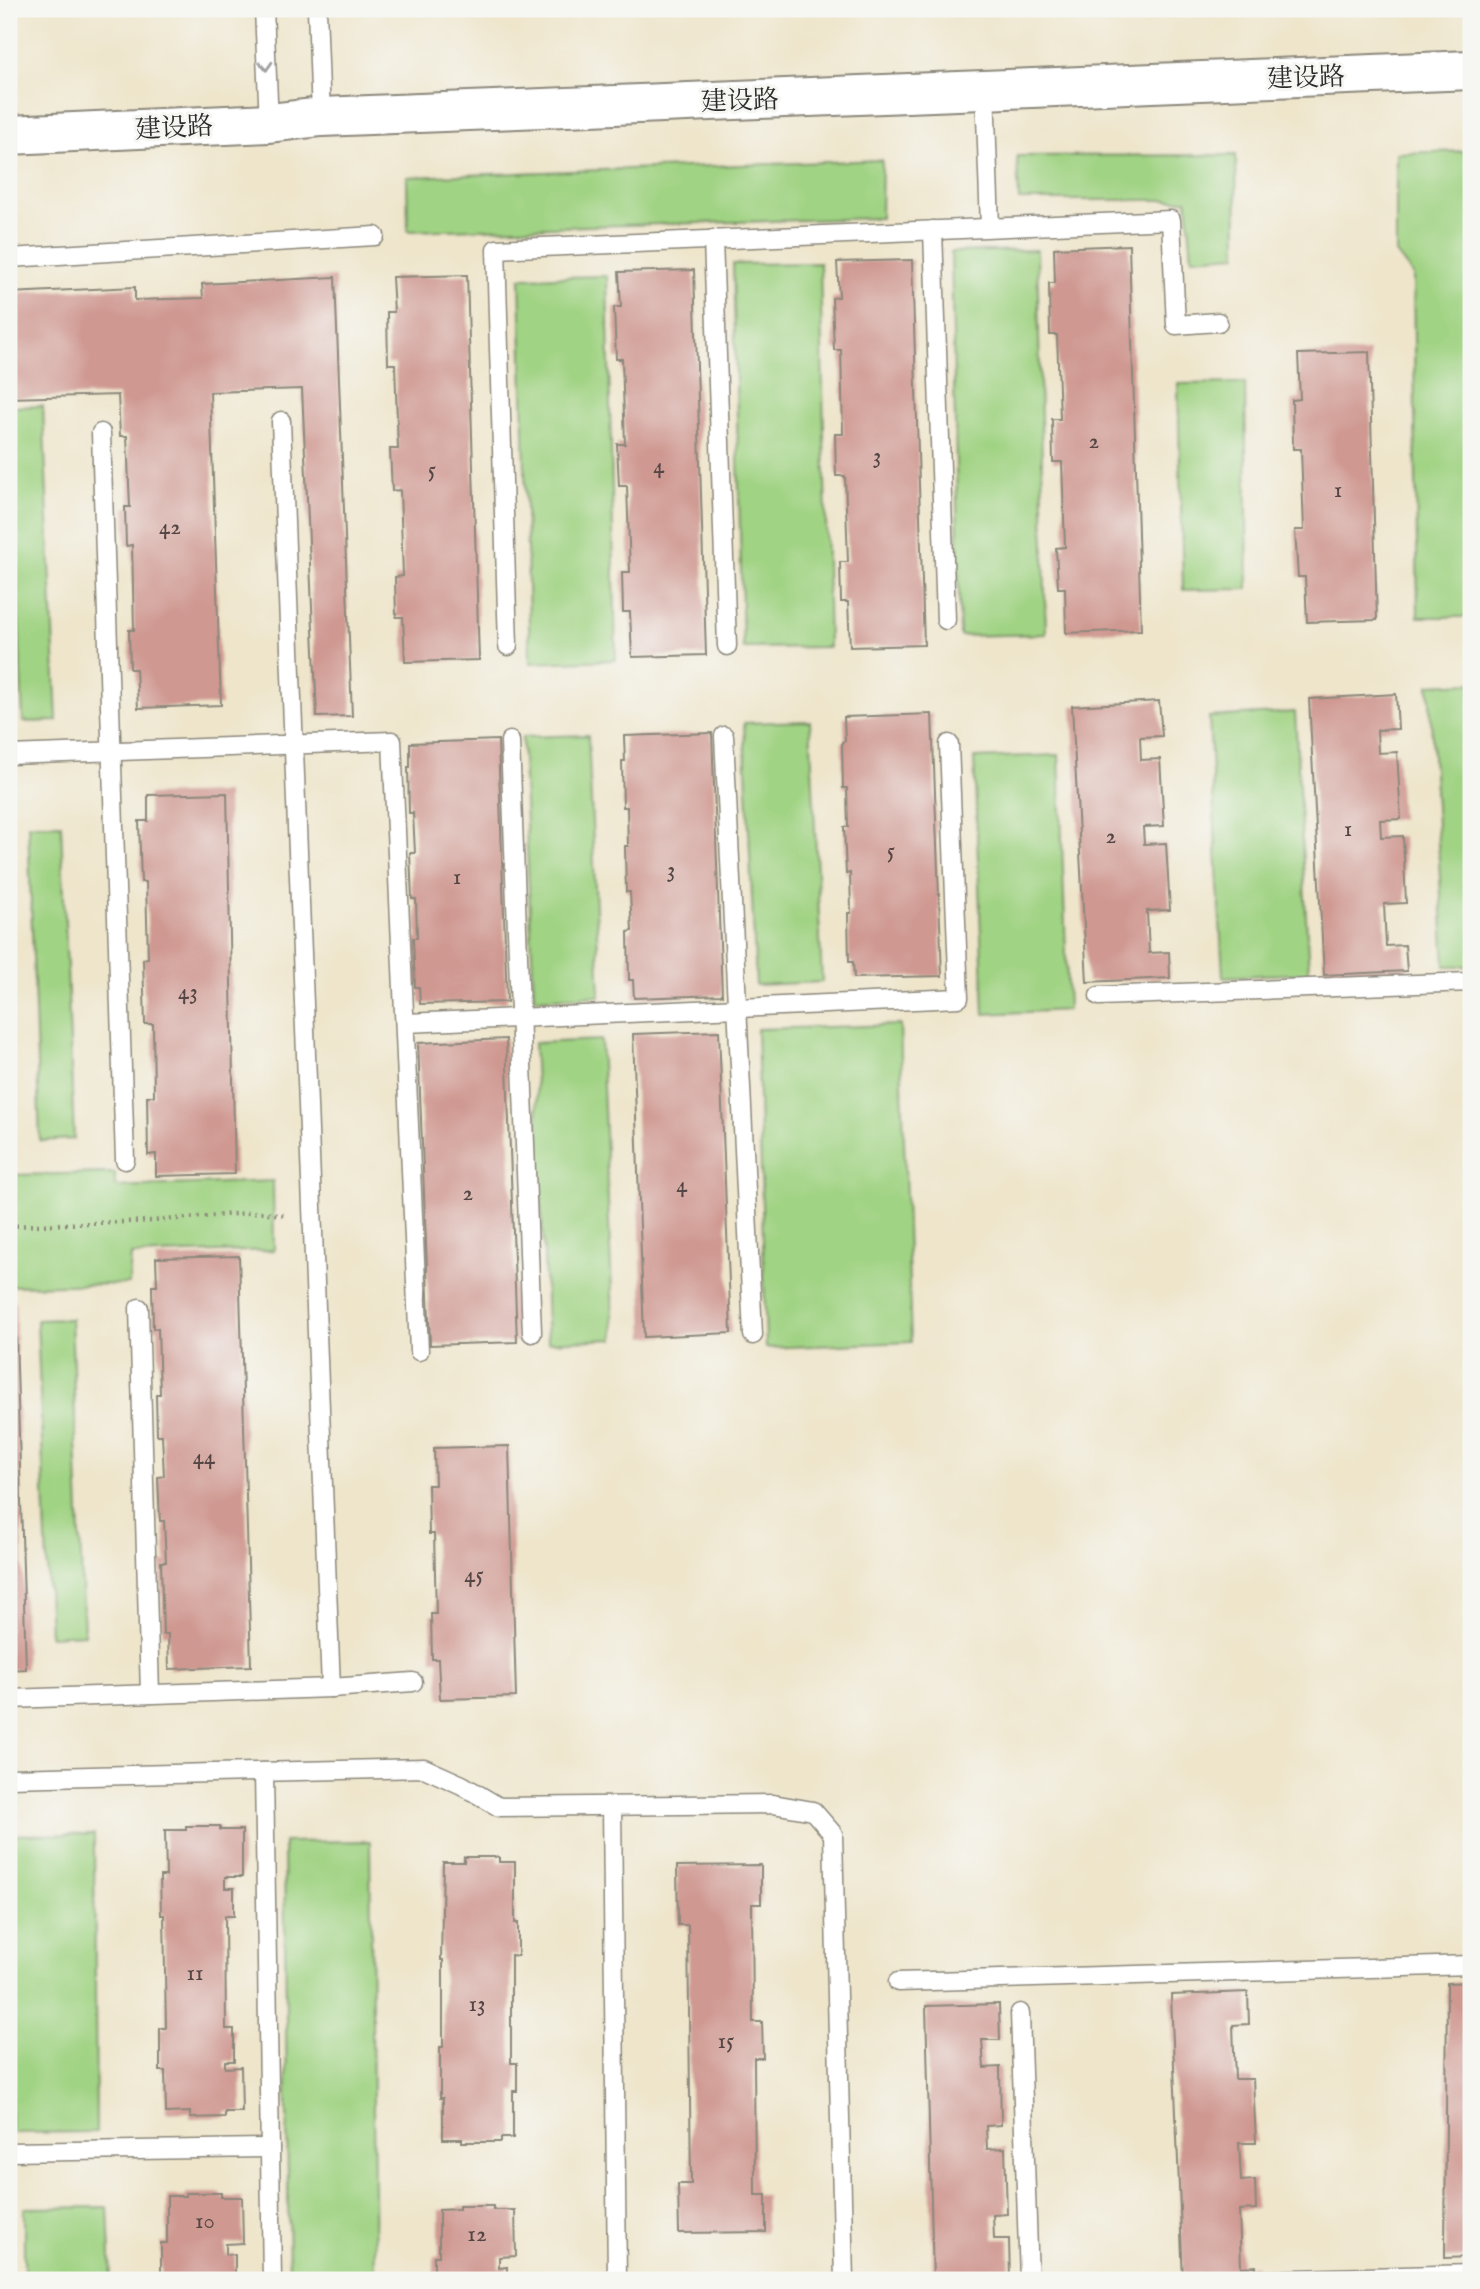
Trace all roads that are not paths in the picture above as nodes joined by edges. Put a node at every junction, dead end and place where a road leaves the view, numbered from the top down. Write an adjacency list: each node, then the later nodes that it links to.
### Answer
1 (264, 9): 6 (lane, one-way to 6)
2 (317, 9): 5 (lane)
3 (1471, 70): 4 (street, 建设路)
4 (985, 89): 5 (street, 建设路); 8 (lane)
5 (321, 117): 6 (street, 建设路)
6 (269, 123): 7 (street, 建设路)
7 (9, 135)
8 (990, 227): 9 (lane); 13 (lane)
9 (933, 230): 11 (lane); 16 (lane)
10 (375, 236): 12 (lane)
11 (713, 239): 17 (lane); 18 (lane)
12 (9, 258)
13 (1218, 323)
14 (282, 421): 22 (lane)
15 (102, 433): 23 (lane)
16 (946, 620)
17 (508, 646)
18 (727, 646)
19 (724, 736): 27 (lane)
20 (510, 741): 28 (lane)
21 (948, 744): 27 (lane)
22 (294, 745): 23 (lane); 29 (lane); 36 (lane)
23 (111, 751): 24 (lane); 30 (lane)
24 (9, 755)
25 (1471, 982): 26 (lane)
26 (1099, 996)
27 (737, 1008): 28 (lane); 33 (lane)
28 (520, 1018): 29 (lane); 32 (lane)
29 (405, 1023): 34 (lane)
30 (125, 1160)
31 (139, 1308): 37 (lane)
32 (532, 1333)
33 (753, 1335)
34 (419, 1351)
35 (412, 1682): 36 (lane)
36 (331, 1688): 37 (lane)
37 (150, 1694): 38 (lane)
38 (9, 1699)
39 (264, 1772): 40 (lane); 41 (lane); 45 (lane)
40 (9, 1778)
41 (611, 1805): 49 (lane); 50 (lane)
42 (1471, 1965): 43 (lane)
43 (898, 1982)
44 (1020, 2013): 51 (lane)
45 (270, 2148): 46 (lane); 48 (lane)
46 (9, 2152)
47 (1471, 2274): 52 (lane)
48 (272, 2280)
49 (617, 2280)
50 (844, 2280)
51 (1029, 2280)
52 (1258, 2280)

